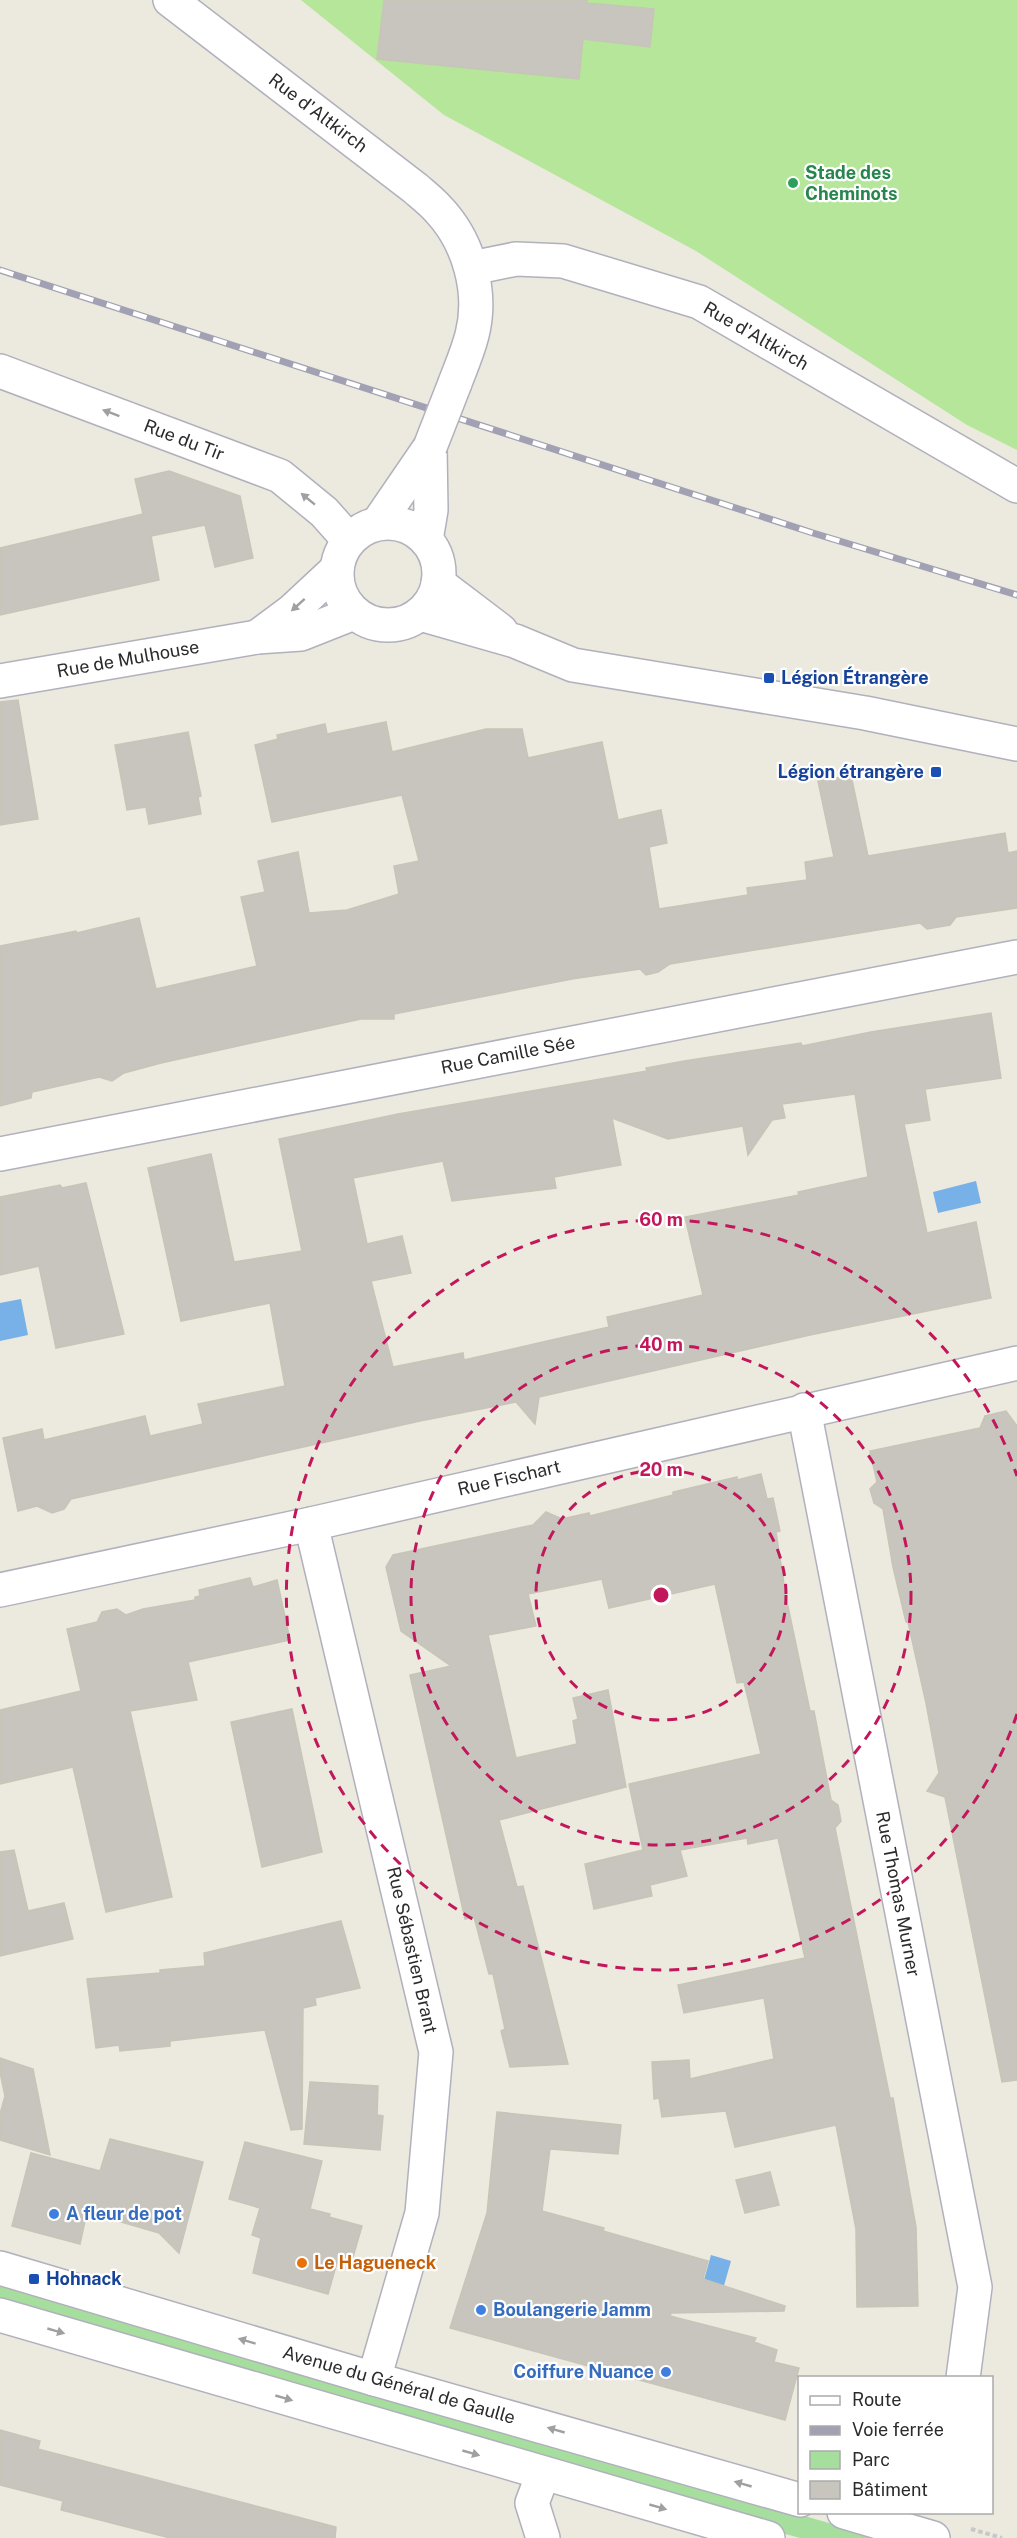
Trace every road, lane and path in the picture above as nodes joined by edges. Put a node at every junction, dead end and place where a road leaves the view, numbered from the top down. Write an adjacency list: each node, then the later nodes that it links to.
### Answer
1 (170, 0): 2 (street, Rue d'Altkirch)
2 (472, 268): 4 (street, Rue d'Altkirch, bridge); 5 (street, Rue d'Altkirch)
3 (0, 371): 7 (street, Rue du Tir, one-way to 3)
4 (430, 447): 6 (street, Rue d'Altkirch); 8 (street, Rue d'Altkirch)
5 (1017, 486)
6 (378, 523): 7 (street); 8 (street)
7 (349, 540): 9 (street)
8 (426, 540): 10 (street)
9 (336, 570): 11 (street); 13 (street, Rue de Mulhouse, one-way to 13)
10 (438, 583): 12 (street); 14 (street)
11 (354, 613): 12 (street); 13 (street, Rue de Mulhouse)
12 (420, 614): 14 (street)
13 (257, 637): 15 (street, Rue de Mulhouse)
14 (515, 642): 16 (street)
15 (0, 681)
16 (1017, 744)
17 (1017, 957): 18 (street, Rue Camille Sée)
18 (0, 1154)
19 (1017, 1363): 20 (street, Rue Fischart)
20 (804, 1410): 21 (street, Rue Fischart); 25 (street, Rue Thomas Murner)
21 (311, 1524): 22 (street, Rue Fischart); 26 (street, Rue Sébastien Brant)
22 (0, 1590)
23 (0, 2268): 26 (street, Avenue du Général de Gaulle, one-way to 23)
24 (0, 2315): 27 (street, one-way to 27)
25 (963, 2376)
26 (374, 2379): 28 (street, Avenue du Général de Gaulle, one-way to 26)
27 (543, 2474): 31 (street); 32 (street, one-way to 32)
28 (798, 2499)
29 (854, 2514): 30 (street)
30 (921, 2528)
31 (543, 2538)
32 (768, 2538)

